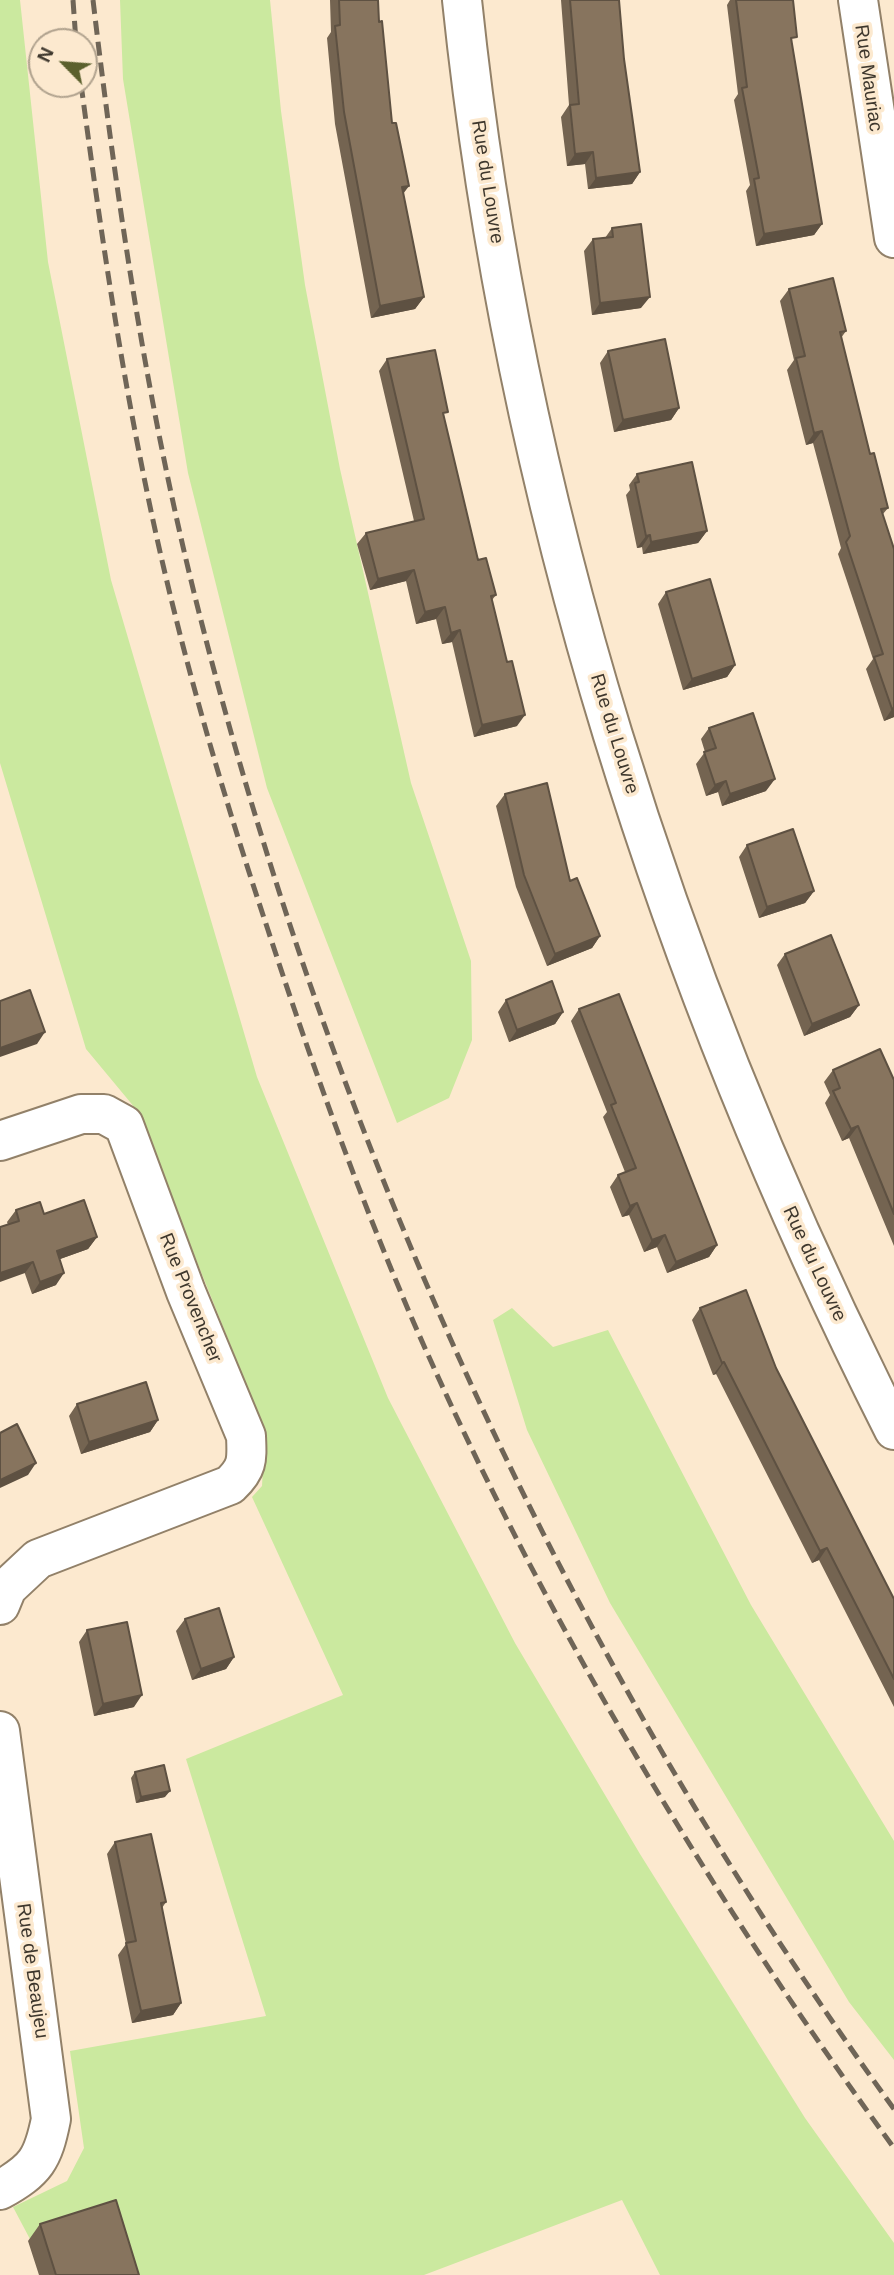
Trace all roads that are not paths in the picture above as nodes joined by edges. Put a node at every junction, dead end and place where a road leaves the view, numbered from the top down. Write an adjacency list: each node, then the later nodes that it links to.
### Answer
1 (462, 0): 5 (street, Rue du Louvre)
2 (858, 0): 3 (street, Rue Mauriac)
3 (894, 238)
4 (0, 1141): 6 (street, Rue Provencher)
5 (894, 1430)
6 (0, 1605)
7 (0, 1731): 8 (street, Rue de Beaujeu)
8 (0, 2190)

